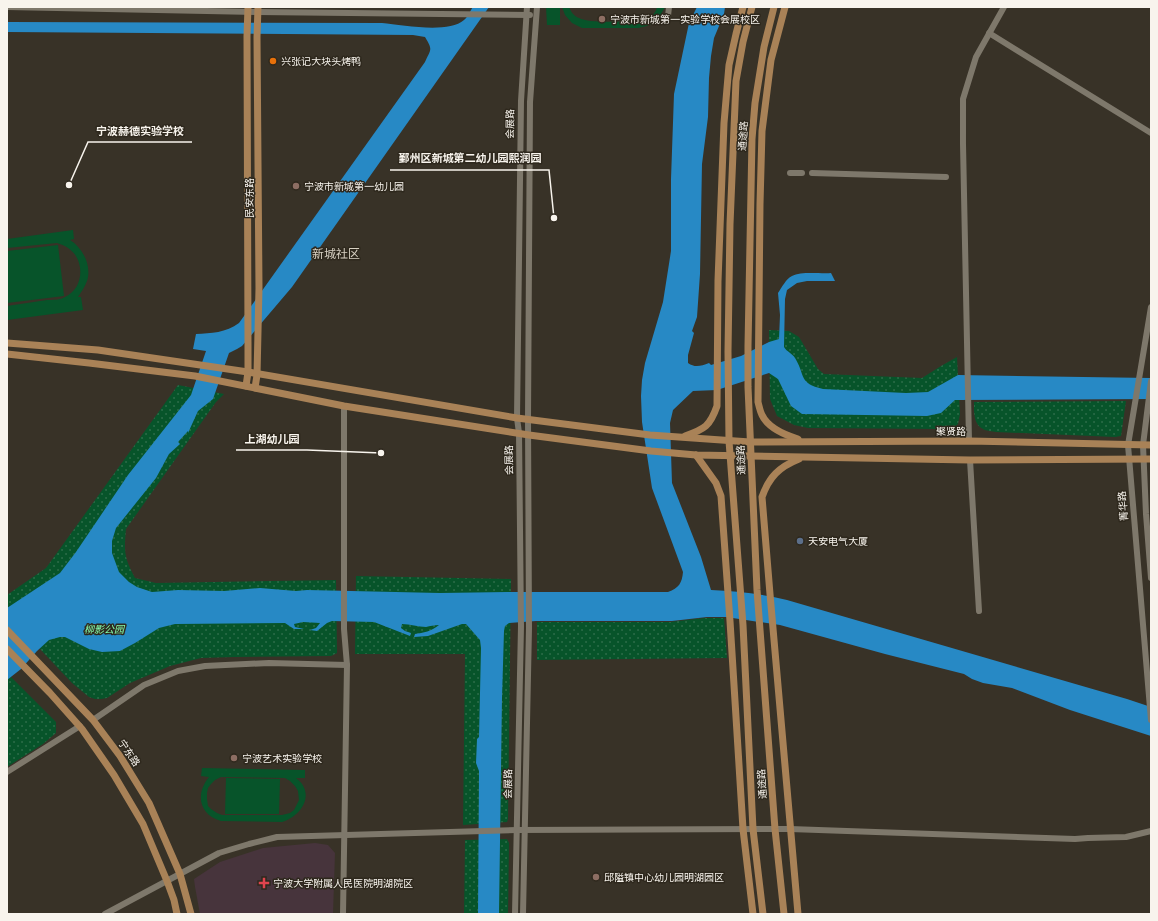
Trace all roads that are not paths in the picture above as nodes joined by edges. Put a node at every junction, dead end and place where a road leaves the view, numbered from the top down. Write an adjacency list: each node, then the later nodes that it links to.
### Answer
1 (7, 7): 10 (street)
2 (527, 7): 12 (street, 会展路)
3 (537, 7): 13 (street, 会展路)
4 (669, 7): 14 (street)
5 (743, 7): 34 (main road)
6 (752, 7): 35 (main road, 通途路)
7 (774, 7): 38 (main road, 通途路)
8 (785, 7): 36 (main road)
9 (1004, 7): 15 (street)
10 (248, 9): 11 (street); 24 (main road, 民安东路)
11 (258, 13): 12 (street); 25 (main road, 民安东路)
12 (526, 14): 13 (street); 30 (street, 会展路)
13 (536, 15): 31 (street, 会展路)
14 (668, 16)
15 (989, 33): 16 (street); 37 (street)
16 (1151, 133)
17 (790, 173): 18 (street)
18 (802, 173)
19 (812, 173): 20 (street)
20 (946, 177)
21 (1151, 307): 39 (street, 菁华路)
22 (7, 343): 24 (main road, 聚贤路)
23 (7, 354): 27 (main road)
24 (248, 372): 25 (main road, 聚贤路); 27 (main road, 民安东路)
25 (257, 375): 28 (main road, 民安东路); 30 (main road, 聚贤路)
26 (1151, 381): 40 (street)
27 (246, 386): 28 (main road)
28 (255, 388): 29 (main road)
29 (344, 406): 32 (main road); 54 (street)
30 (517, 418): 31 (main road, 聚贤路); 32 (street, 会展路)
31 (528, 419): 33 (street, 会展路); 34 (main road, 聚贤路)
32 (519, 433): 33 (main road); 63 (street, 会展路)
33 (529, 435): 42 (main road); 64 (street, 会展路)
34 (683, 437): 35 (main road, 聚贤路)
35 (729, 441): 38 (main road, 聚贤路); 43 (main road, 通途路)
36 (807, 441): 37 (main road, 聚贤路); 38 (main road, 聚贤路)
37 (969, 441): 39 (main road, 聚贤路)
38 (750, 442): 44 (main road, 通途路)
39 (1128, 445): 40 (main road, 聚贤路); 48 (street, 菁华路)
40 (1143, 445): 41 (main road, 聚贤路); 49 (street)
41 (1151, 445)
42 (696, 455): 43 (main road); 59 (main road)
43 (730, 456): 44 (main road); 60 (main road, 通途路)
44 (751, 456): 45 (main road); 61 (main road, 通途路)
45 (803, 458): 47 (main road); 62 (main road)
46 (1151, 459): 49 (main road)
47 (970, 460): 48 (main road); 51 (street)
48 (1129, 460): 49 (main road); 56 (street, 菁华路)
49 (1143, 460): 50 (street)
50 (1151, 578)
51 (979, 611)
52 (7, 630): 55 (main road, 宁东路)
53 (7, 649): 57 (main road)
54 (347, 665): 55 (street); 66 (street)
55 (93, 720): 67 (main road, 宁东路)
56 (1151, 720)
57 (80, 726): 58 (street); 68 (main road)
58 (7, 772)
59 (743, 829): 60 (street); 64 (street); 75 (main road)
60 (753, 829): 61 (street); 76 (main road, 通途路)
61 (775, 829): 62 (street); 77 (main road, 通途路)
62 (790, 829): 65 (street); 78 (main road)
63 (517, 830): 64 (street); 66 (street); 73 (street, 会展路)
64 (525, 830): 74 (street, 会展路)
65 (1151, 831)
66 (344, 834): 67 (street); 72 (street)
67 (180, 874): 68 (street); 71 (main road, 宁东路)
68 (167, 881): 69 (street); 70 (main road)
69 (105, 914)
70 (178, 914)
71 (191, 914)
72 (343, 914)
73 (515, 914)
74 (523, 914)
75 (753, 914)
76 (763, 914)
77 (784, 914)
78 (798, 914)

